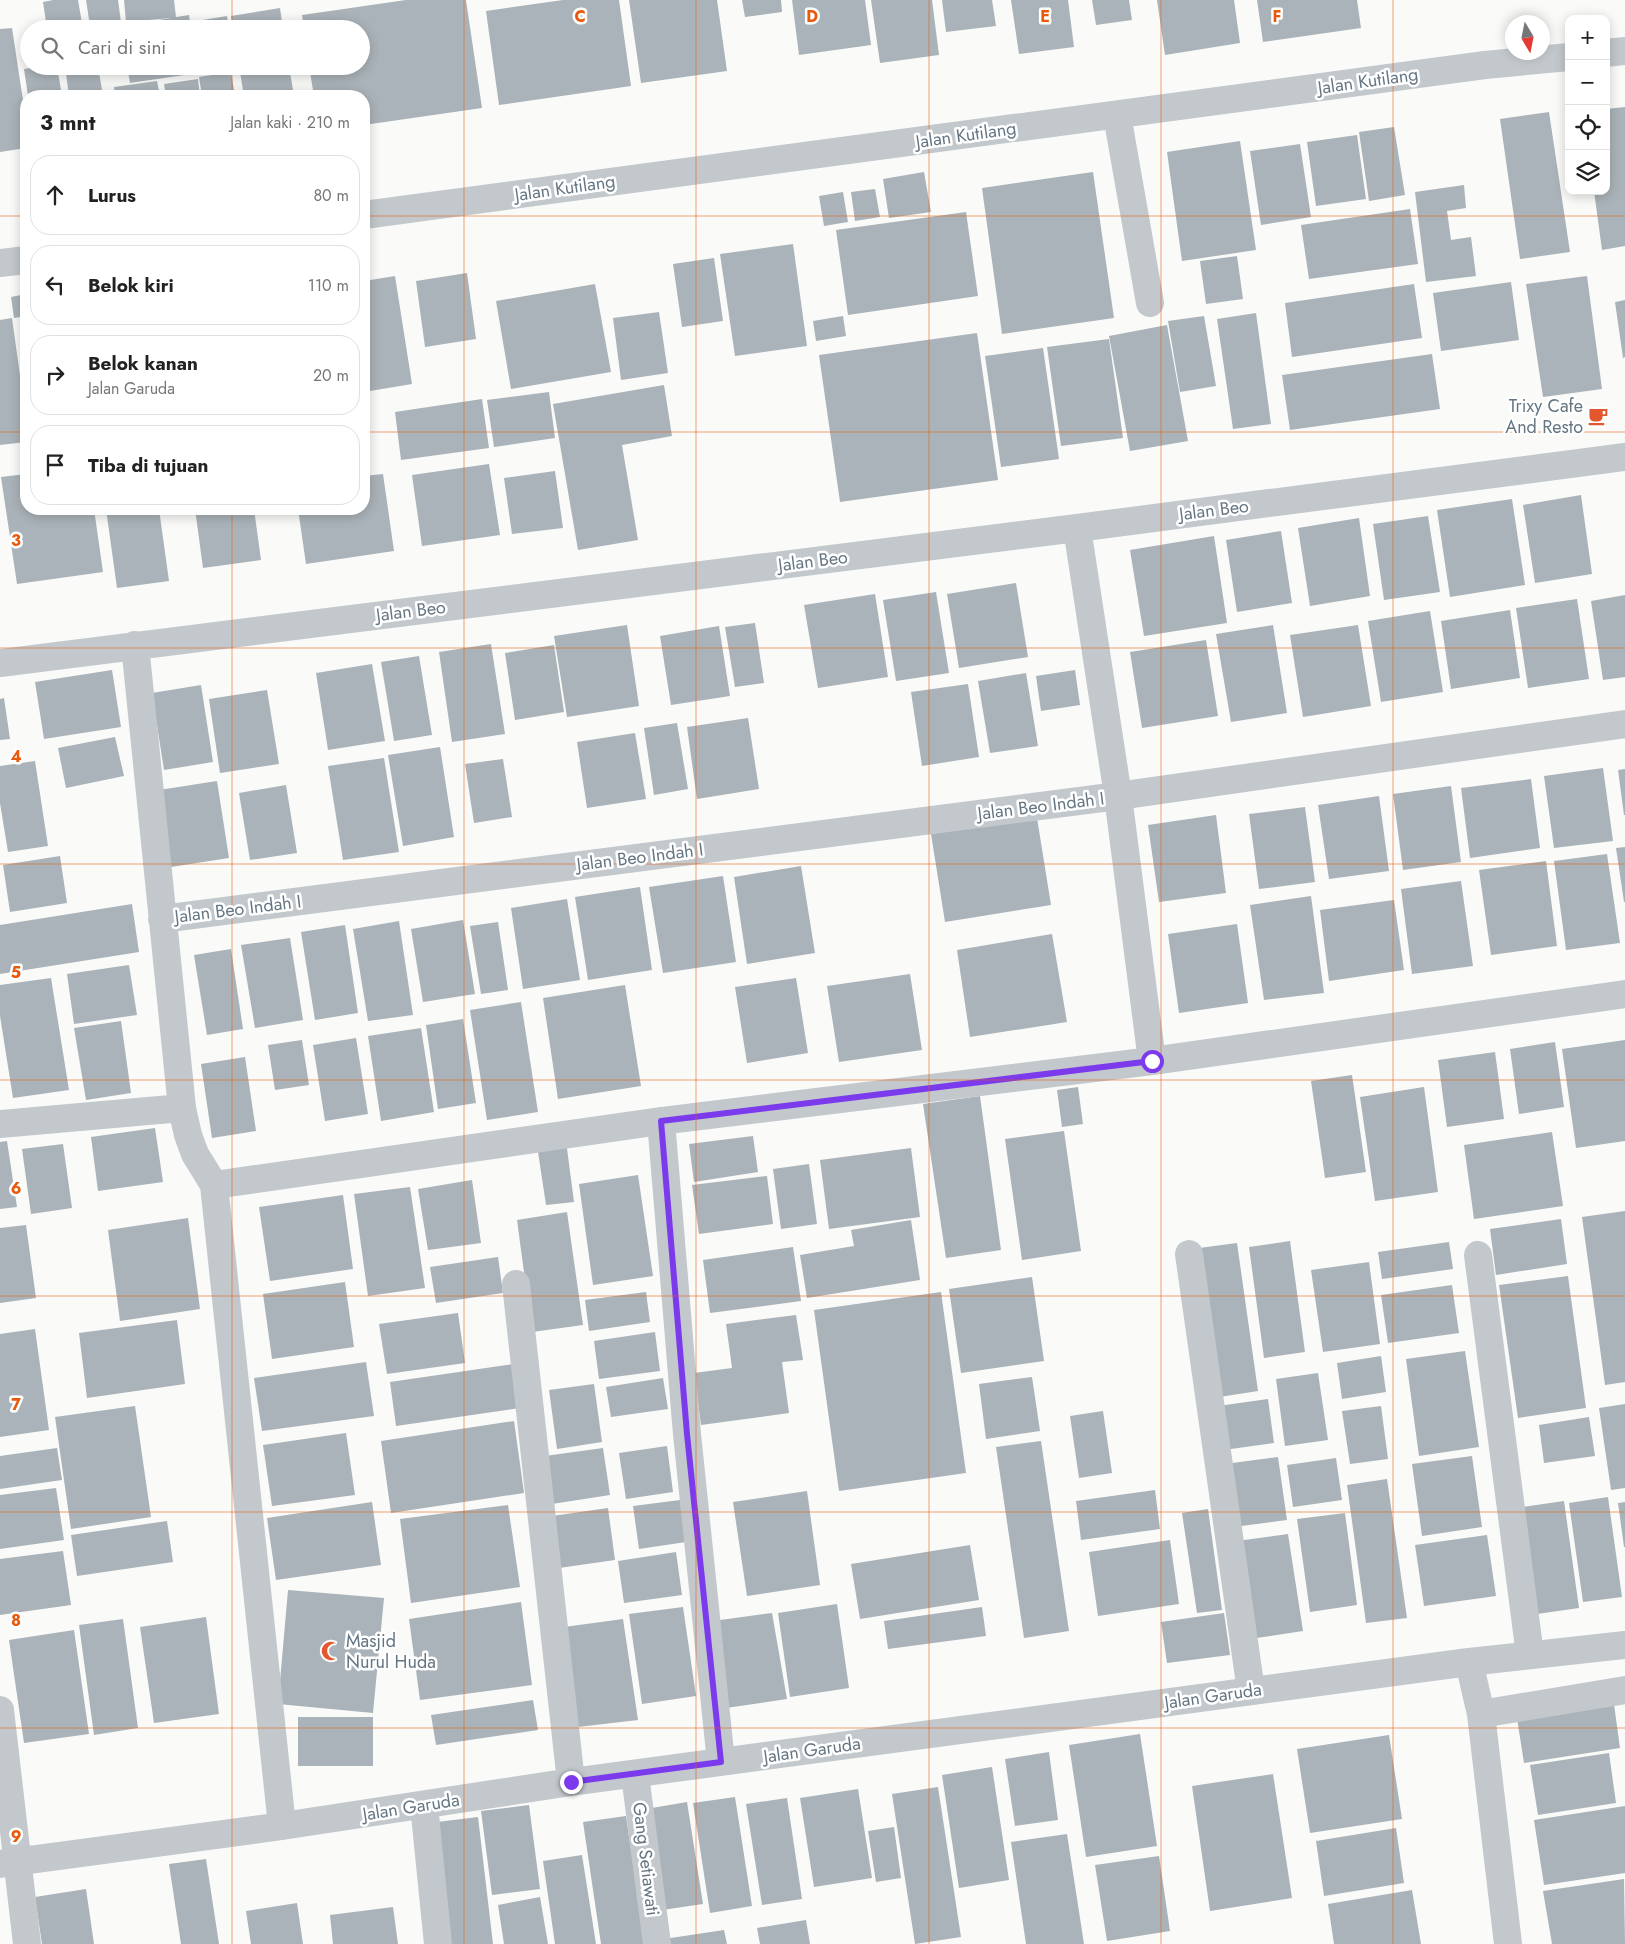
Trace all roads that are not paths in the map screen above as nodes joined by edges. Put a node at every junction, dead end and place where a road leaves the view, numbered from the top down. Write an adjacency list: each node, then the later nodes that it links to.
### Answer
1 (1625, 51): 2 (street)
2 (1610, 53)
3 (1565, 57): 4 (street, Jalan Kutilang)
4 (1117, 114): 5 (street, Jalan Kutilang); 8 (street)
5 (370, 214)
6 (20, 261): 7 (street)
7 (0, 263)
8 (1150, 303)
9 (1625, 457): 10 (street, Jalan Beo)
10 (1076, 528): 11 (street, Jalan Beo); 14 (street)
11 (135, 646): 12 (street, Jalan Beo); 15 (street)
12 (0, 663)
13 (1625, 724): 14 (street, Jalan Beo Indah I)
14 (1118, 796): 15 (street, Jalan Beo Indah I); 17 (street)
15 (162, 919): 18 (street)
16 (1625, 994): 17 (street)
17 (1152, 1061): 19 (street)
18 (182, 1108): 20 (street); 21 (street)
19 (661, 1121): 21 (street); 32 (street)
20 (0, 1124)
21 (214, 1185): 36 (street)
22 (1189, 1254): 29 (street)
23 (1478, 1255): 26 (street)
24 (516, 1284): 34 (street)
25 (1625, 1645): 26 (street, Jalan Garuda)
26 (1530, 1656): 27 (street, Jalan Garuda)
27 (1469, 1662): 29 (street, Jalan Garuda); 31 (street)
28 (1625, 1690): 31 (street)
29 (1251, 1691): 32 (street, Jalan Garuda)
30 (0, 1710): 37 (street)
31 (1480, 1714): 41 (street)
32 (721, 1762): 33 (street, Jalan Garuda)
33 (635, 1775): 34 (street, Jalan Garuda); 40 (street, Gang Setiawati)
34 (571, 1782): 35 (street, Jalan Garuda)
35 (424, 1805): 36 (street, Jalan Garuda); 39 (street)
36 (282, 1826): 37 (street, Jalan Garuda)
37 (8, 1863): 38 (street)
38 (27, 1944)
39 (438, 1944)
40 (657, 1944)
41 (1508, 1944)

